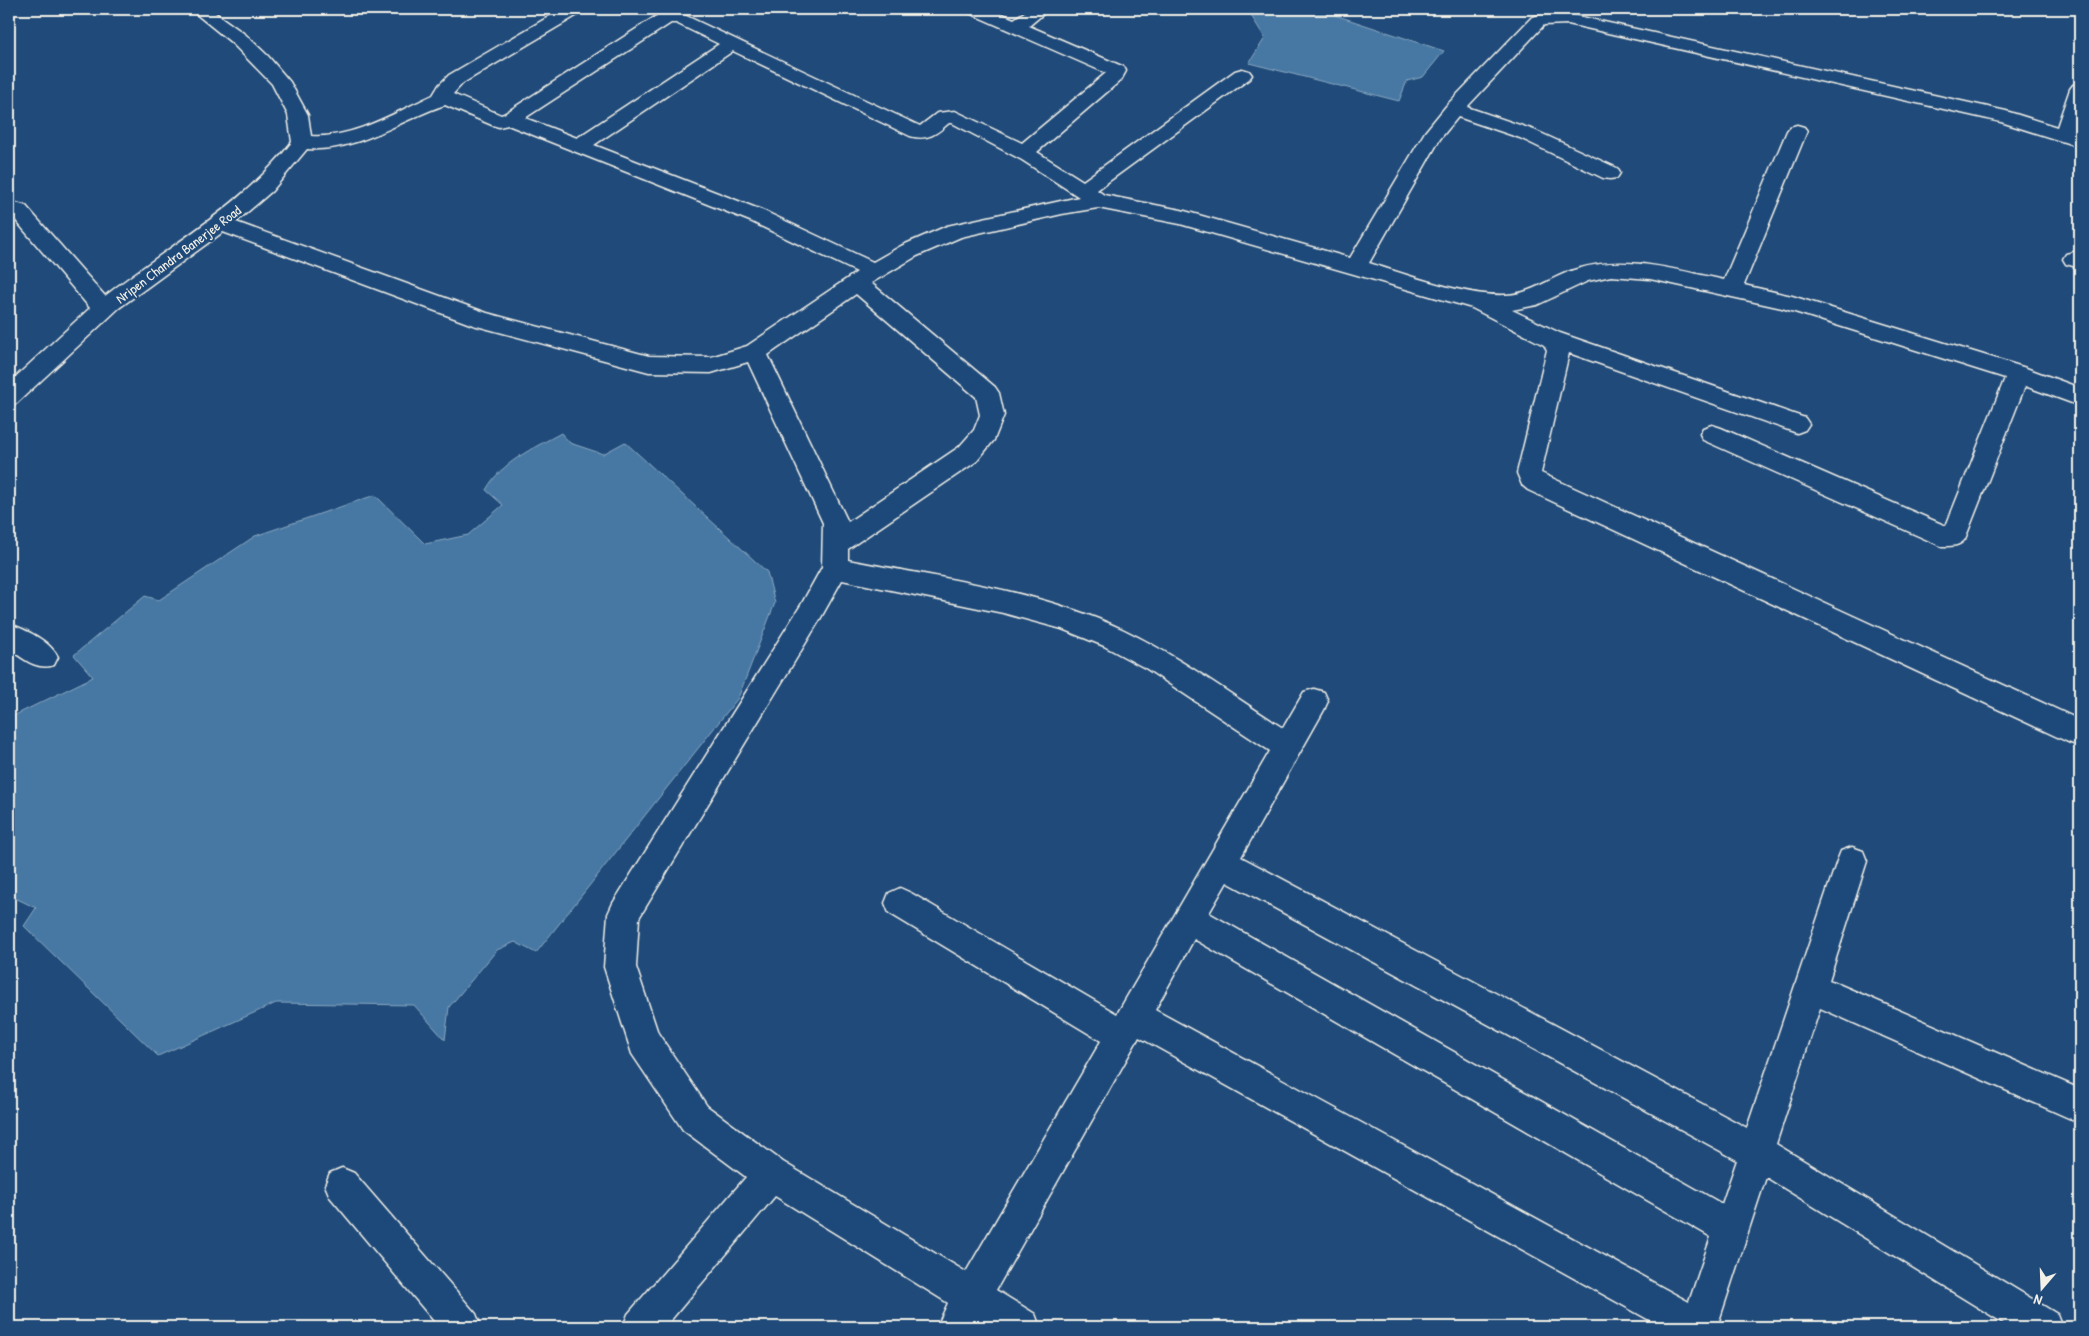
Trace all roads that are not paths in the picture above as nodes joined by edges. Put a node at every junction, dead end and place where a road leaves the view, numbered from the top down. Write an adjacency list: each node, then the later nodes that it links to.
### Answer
1 (199, 9): 16 (street)
2 (575, 9): 11 (street)
3 (975, 9): 7 (street)
4 (1040, 9): 7 (street)
5 (678, 12): 8 (street); 13 (street)
6 (1550, 13): 12 (street); 15 (street)
7 (1016, 27): 18 (street)
8 (732, 43): 17 (street); 18 (street)
9 (1242, 75): 20 (street)
10 (2080, 89): 15 (street)
11 (440, 99): 13 (street); 16 (street)
12 (1454, 108): 19 (street); 23 (street)
13 (510, 119): 17 (street)
14 (1796, 131): 25 (street)
15 (2072, 138)
16 (302, 142): 22 (street, Nripen Chandra Banerjee Road)
17 (579, 146): 24 (street)
18 (1024, 152): 20 (street)
19 (1610, 173)
20 (1091, 196): 23 (street); 24 (street)
21 (9, 208): 27 (street)
22 (221, 224): 27 (street, Nripen Chandra Banerjee Road); 29 (street)
23 (1356, 266): 26 (street)
24 (865, 277): 29 (street); 35 (street)
25 (1731, 289): 26 (street); 30 (street)
26 (1474, 300): 28 (street)
27 (104, 310): 31 (street, Nripen Chandra Banerjee Road)
28 (1552, 339): 33 (street); 39 (street)
29 (755, 352): 35 (street)
30 (2018, 374): 32 (street); 34 (street)
31 (9, 397)
32 (2080, 397)
33 (1797, 424)
34 (1712, 434)
35 (835, 556): 40 (street); 49 (street)
36 (9, 635): 37 (street)
37 (44, 657)
38 (1314, 702): 40 (street)
39 (2076, 732)
40 (1288, 747): 42 (street)
41 (1852, 861): 45 (street)
42 (1222, 863): 44 (street); 48 (street)
43 (900, 903): 46 (street)
44 (1189, 919): 46 (street); 51 (street)
45 (1811, 988): 47 (street); 48 (street)
46 (1128, 1026): 52 (street); 56 (street)
47 (2080, 1106)
48 (1757, 1152): 51 (street); 57 (street)
49 (771, 1174): 52 (street); 54 (street)
50 (342, 1185): 53 (street)
51 (1731, 1229): 56 (street)
52 (964, 1312): 55 (street)
53 (463, 1327)
54 (641, 1327)
55 (1022, 1327)
56 (1698, 1327)
57 (2044, 1327)

